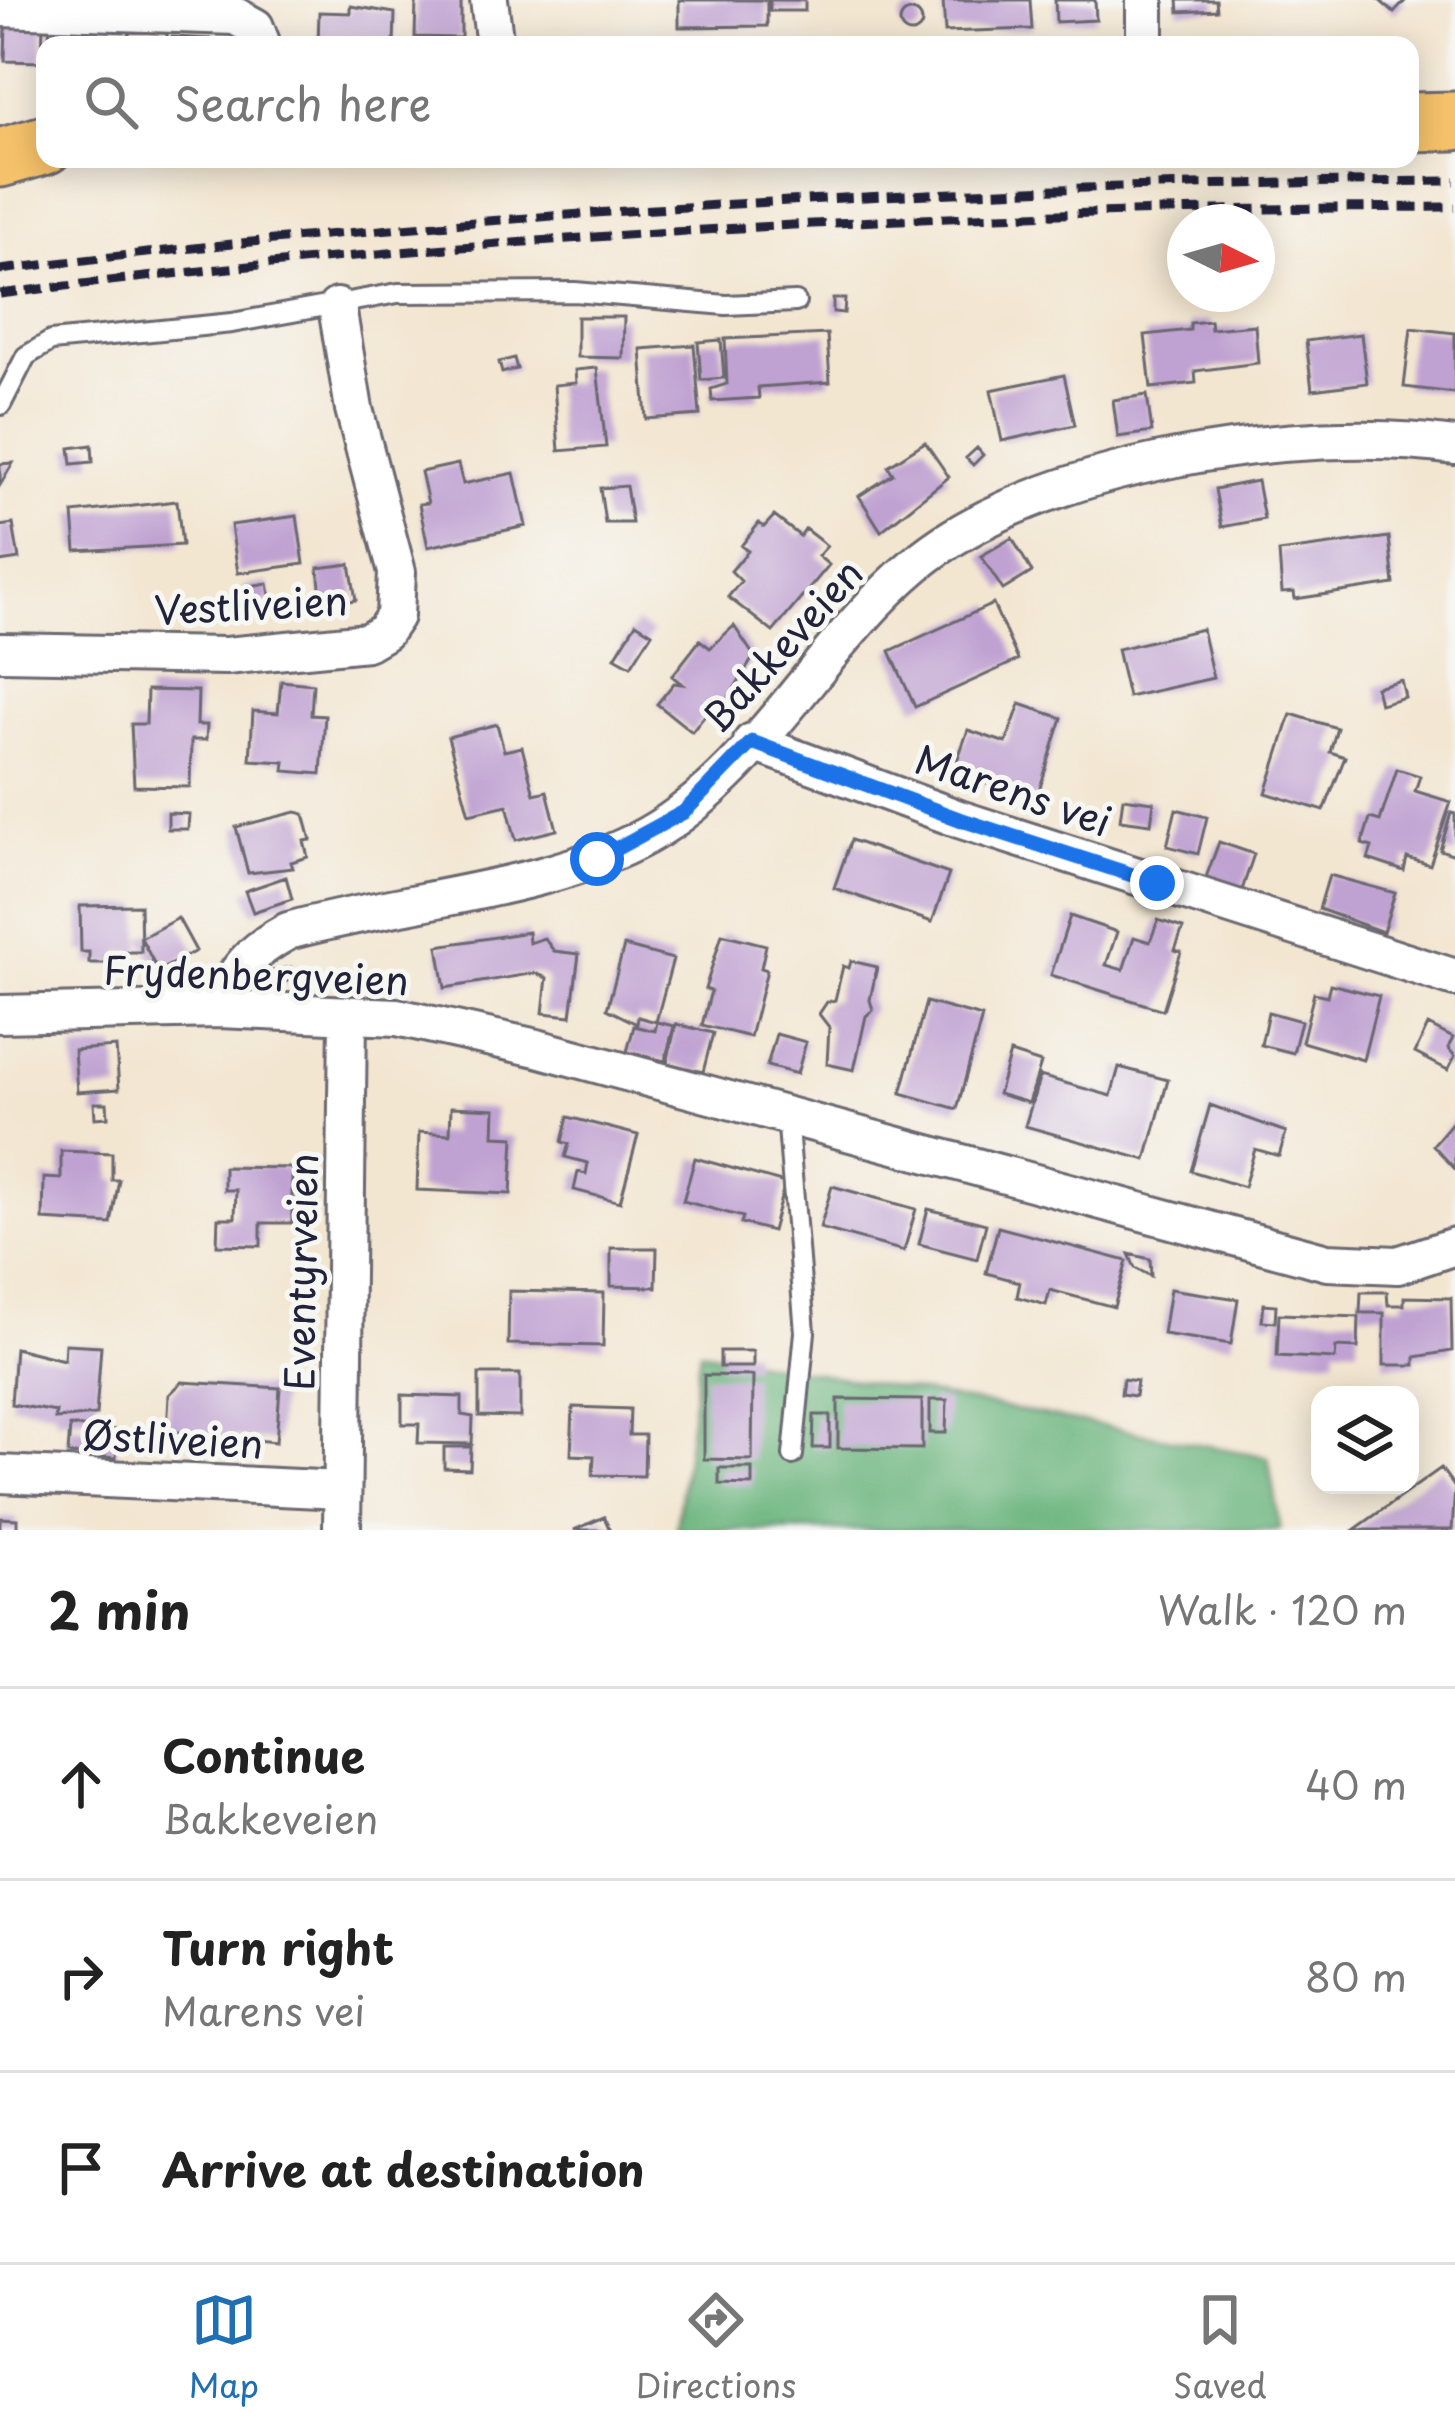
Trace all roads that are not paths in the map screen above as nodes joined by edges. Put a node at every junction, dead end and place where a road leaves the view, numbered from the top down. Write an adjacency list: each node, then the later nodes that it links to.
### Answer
1 (489, 0): 5 (street)
2 (1144, 0): 6 (street)
3 (0, 8): 4 (street)
4 (258, 36)
5 (494, 36)
6 (1145, 36)
7 (1455, 121): 8 (main road)
8 (1419, 122)
9 (0, 128): 10 (main road)
10 (36, 140)
11 (36, 146): 12 (main road)
12 (0, 158)
13 (796, 302): 14 (lane)
14 (337, 307): 15 (lane); 17 (street, Vestliveien)
15 (1, 404)
16 (1455, 446): 18 (street, Bakkeveien)
17 (0, 652)
18 (752, 742): 19 (street, Marens vei); 20 (street, Bakkeveien)
19 (1455, 978)
20 (219, 1010): 21 (street, Frydenbergveien); 22 (street, Frydenbergveien)
21 (0, 1014)
22 (348, 1015): 23 (street, Frydenbergveien); 27 (street, Eventyrveien)
23 (787, 1114): 24 (street, Frydenbergveien); 25 (lane)
24 (1455, 1246)
25 (793, 1455)
26 (0, 1474): 27 (street, Østliveien)
27 (341, 1490): 28 (street, Eventyrveien)
28 (342, 1530)

